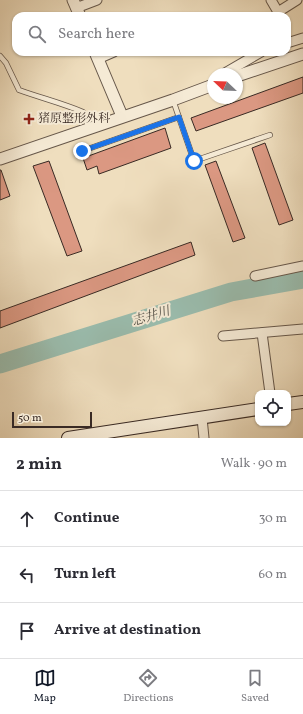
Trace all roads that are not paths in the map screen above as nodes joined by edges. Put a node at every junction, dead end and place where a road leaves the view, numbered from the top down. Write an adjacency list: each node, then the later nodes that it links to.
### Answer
1 (97, 0): 6 (street)
2 (272, 0): 3 (street)
3 (296, 0)
4 (301, 0): 5 (street)
5 (303, 5)
6 (76, 8)
7 (303, 38): 8 (street)
8 (291, 42)
9 (303, 54): 14 (street)
10 (0, 56): 19 (lane)
11 (96, 56): 17 (street)
12 (254, 56): 13 (street)
13 (234, 68)
14 (243, 74)
15 (207, 87): 16 (street)
16 (173, 100): 17 (street); 18 (lane)
17 (122, 116): 19 (street)
18 (179, 117): 20 (lane); 21 (lane)
19 (89, 128): 22 (street)
20 (270, 134)
21 (82, 151)
22 (0, 159)
23 (303, 266): 24 (street)
24 (255, 276)
25 (303, 329): 26 (street)
26 (262, 333): 27 (street); 28 (street)
27 (223, 336)
28 (270, 390)
29 (303, 402): 30 (main road)
30 (291, 404)
31 (255, 409): 32 (main road)
32 (202, 418): 33 (main road); 35 (street)
33 (95, 436): 34 (main road)
34 (68, 438)
35 (204, 438)

